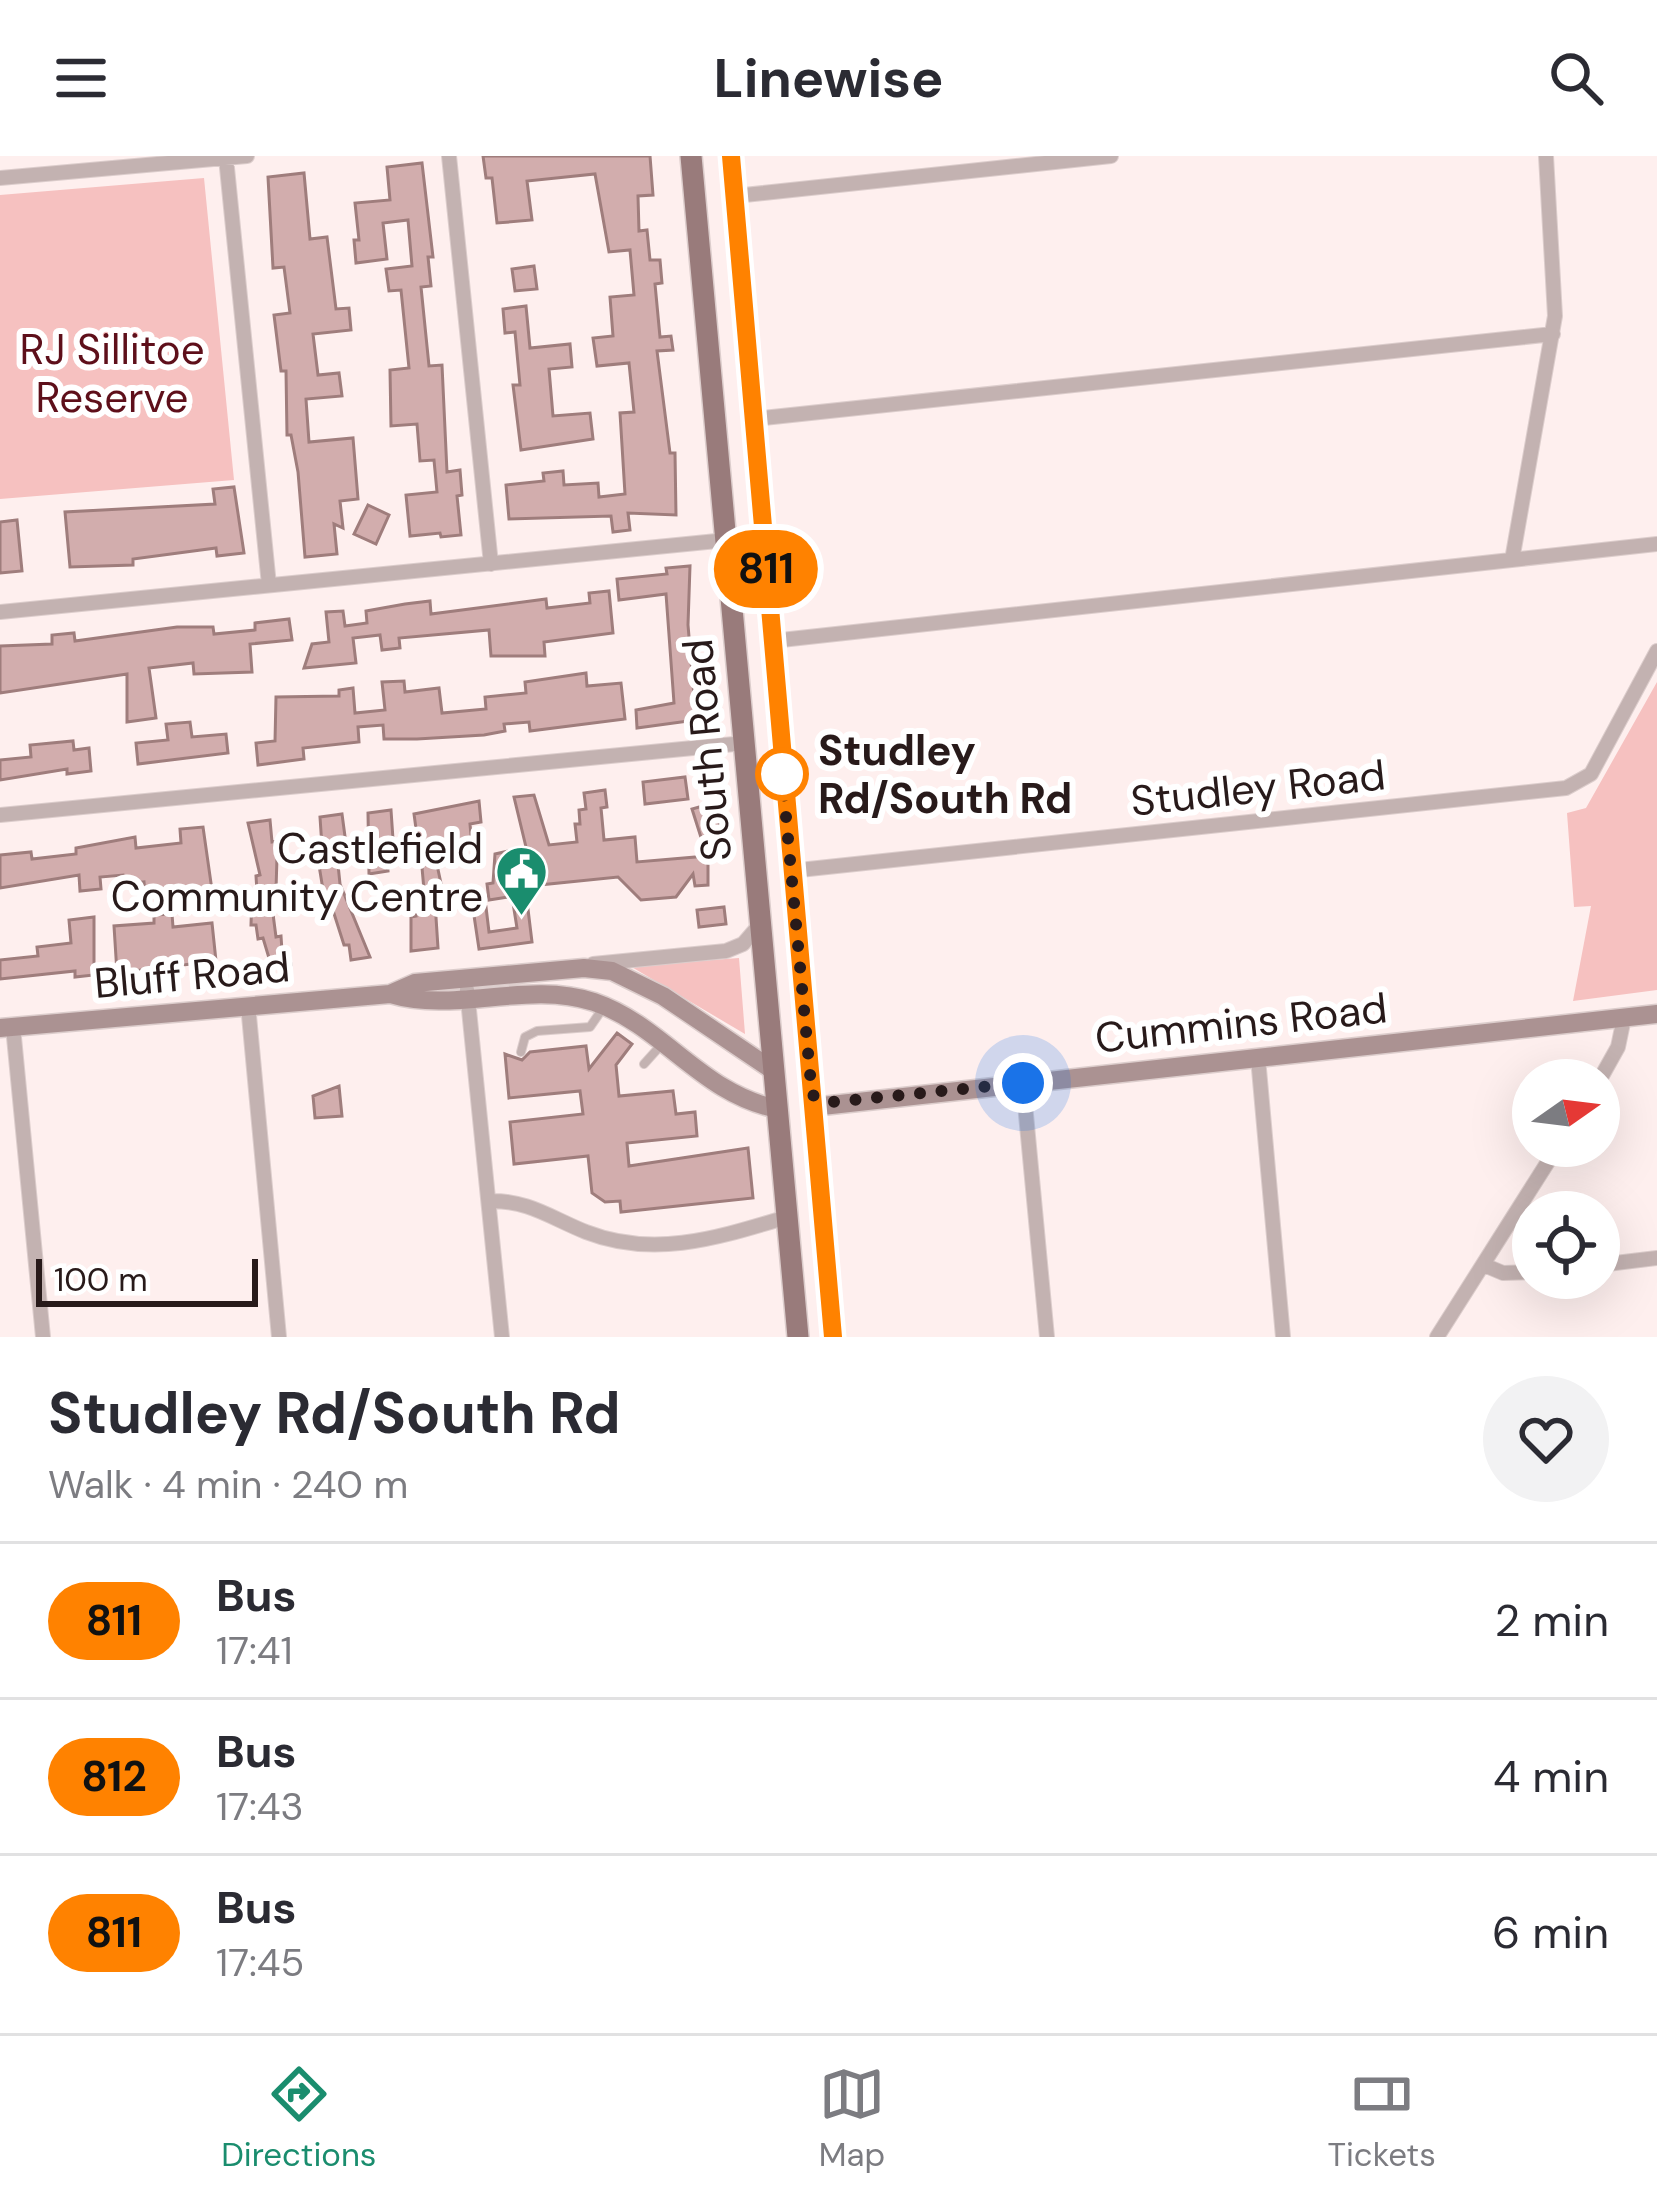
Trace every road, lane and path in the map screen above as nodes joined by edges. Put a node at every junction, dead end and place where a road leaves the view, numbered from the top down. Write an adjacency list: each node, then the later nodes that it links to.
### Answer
1 (247, 156): 7 (street)
2 (449, 156): 15 (street)
3 (692, 156): 12 (main road, South Road)
4 (731, 156): 9 (main road, South Road)
5 (1111, 156): 9 (street)
6 (1546, 156): 10 (street)
7 (226, 158): 8 (street); 16 (street)
8 (0, 178)
9 (735, 196): 11 (main road, South Road)
10 (1552, 334): 11 (street); 14 (street)
11 (754, 419): 18 (main road, South Road)
12 (727, 540): 15 (street); 21 (main road, South Road)
13 (1657, 544): 14 (street)
14 (1512, 560): 18 (street)
15 (491, 564): 16 (street)
16 (268, 586): 17 (street)
17 (0, 612)
18 (772, 641): 20 (main road, South Road)
19 (1657, 652): 23 (street, Studley Road)
20 (780, 740): 21 (main road); 23 (main road, South Road)
21 (746, 742): 22 (street); 24 (main road, South Road)
22 (0, 815)
23 (790, 871): 25 (main road, South Road)
24 (762, 922): 26 (main road, South Road); 27 (street, Bluff Road)
25 (800, 963): 26 (main road); 41 (main road, South Road)
26 (765, 966): 39 (main road, South Road)
27 (577, 968): 28 (main road, Bluff Road); 39 (main road, Bluff Road)
28 (467, 989): 29 (main road, Bluff Road); 30 (main road, Bluff Road); 44 (street)
29 (248, 1005): 33 (main road, Bluff Road); 51 (street)
30 (603, 1006): 34 (main road, Bluff Road); 35 (lane)
31 (1657, 1014): 32 (main road, Cummins Road)
32 (1624, 1018): 36 (main road, Cummins Road); 37 (street)
33 (7, 1028): 50 (street)
34 (662, 1044): 38 (lane); 42 (main road, Bluff Road)
35 (521, 1052)
36 (1258, 1058): 40 (main road, Cummins Road); 56 (street)
37 (1611, 1059)
38 (644, 1064)
39 (774, 1071): 41 (main road); 42 (main road, South Road)
40 (1023, 1083): 41 (main road, Cummins Road); 55 (street)
41 (819, 1102): 42 (main road); 54 (main road, South Road)
42 (778, 1109): 45 (main road, South Road)
43 (1545, 1167): 48 (street)
44 (489, 1201): 45 (street); 52 (street)
45 (787, 1217): 53 (main road, South Road)
46 (1657, 1258): 47 (street)
47 (1620, 1262)
48 (1484, 1265): 49 (street); 57 (street)
49 (1512, 1273)
50 (43, 1337)
51 (279, 1337)
52 (502, 1337)
53 (798, 1337)
54 (832, 1337)
55 (1047, 1337)
56 (1283, 1337)
57 (1437, 1337)

